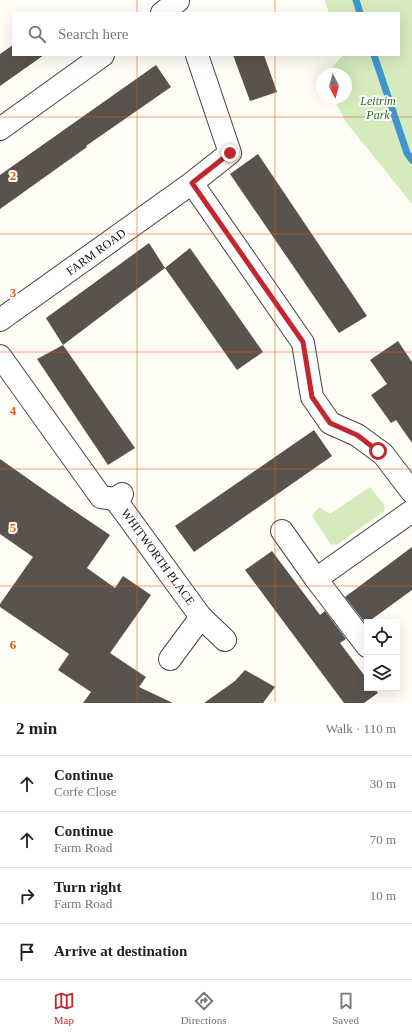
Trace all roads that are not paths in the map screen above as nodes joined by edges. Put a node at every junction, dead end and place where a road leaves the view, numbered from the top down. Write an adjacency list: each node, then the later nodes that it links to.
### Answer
1 (102, 56): 3 (street)
2 (197, 56): 4 (street, FARM ROAD)
3 (0, 129)
4 (192, 183): 5 (street, FARM ROAD); 7 (street)
5 (0, 320)
6 (0, 356): 11 (street, WHITWORTH PLACE)
7 (412, 492)
8 (412, 511): 10 (street)
9 (282, 531): 10 (street)
10 (316, 579): 13 (street)
11 (201, 617): 12 (street, WHITWORTH PLACE); 14 (street, WHITWORTH PLACE)
12 (225, 640)
13 (364, 642)
14 (170, 659)

